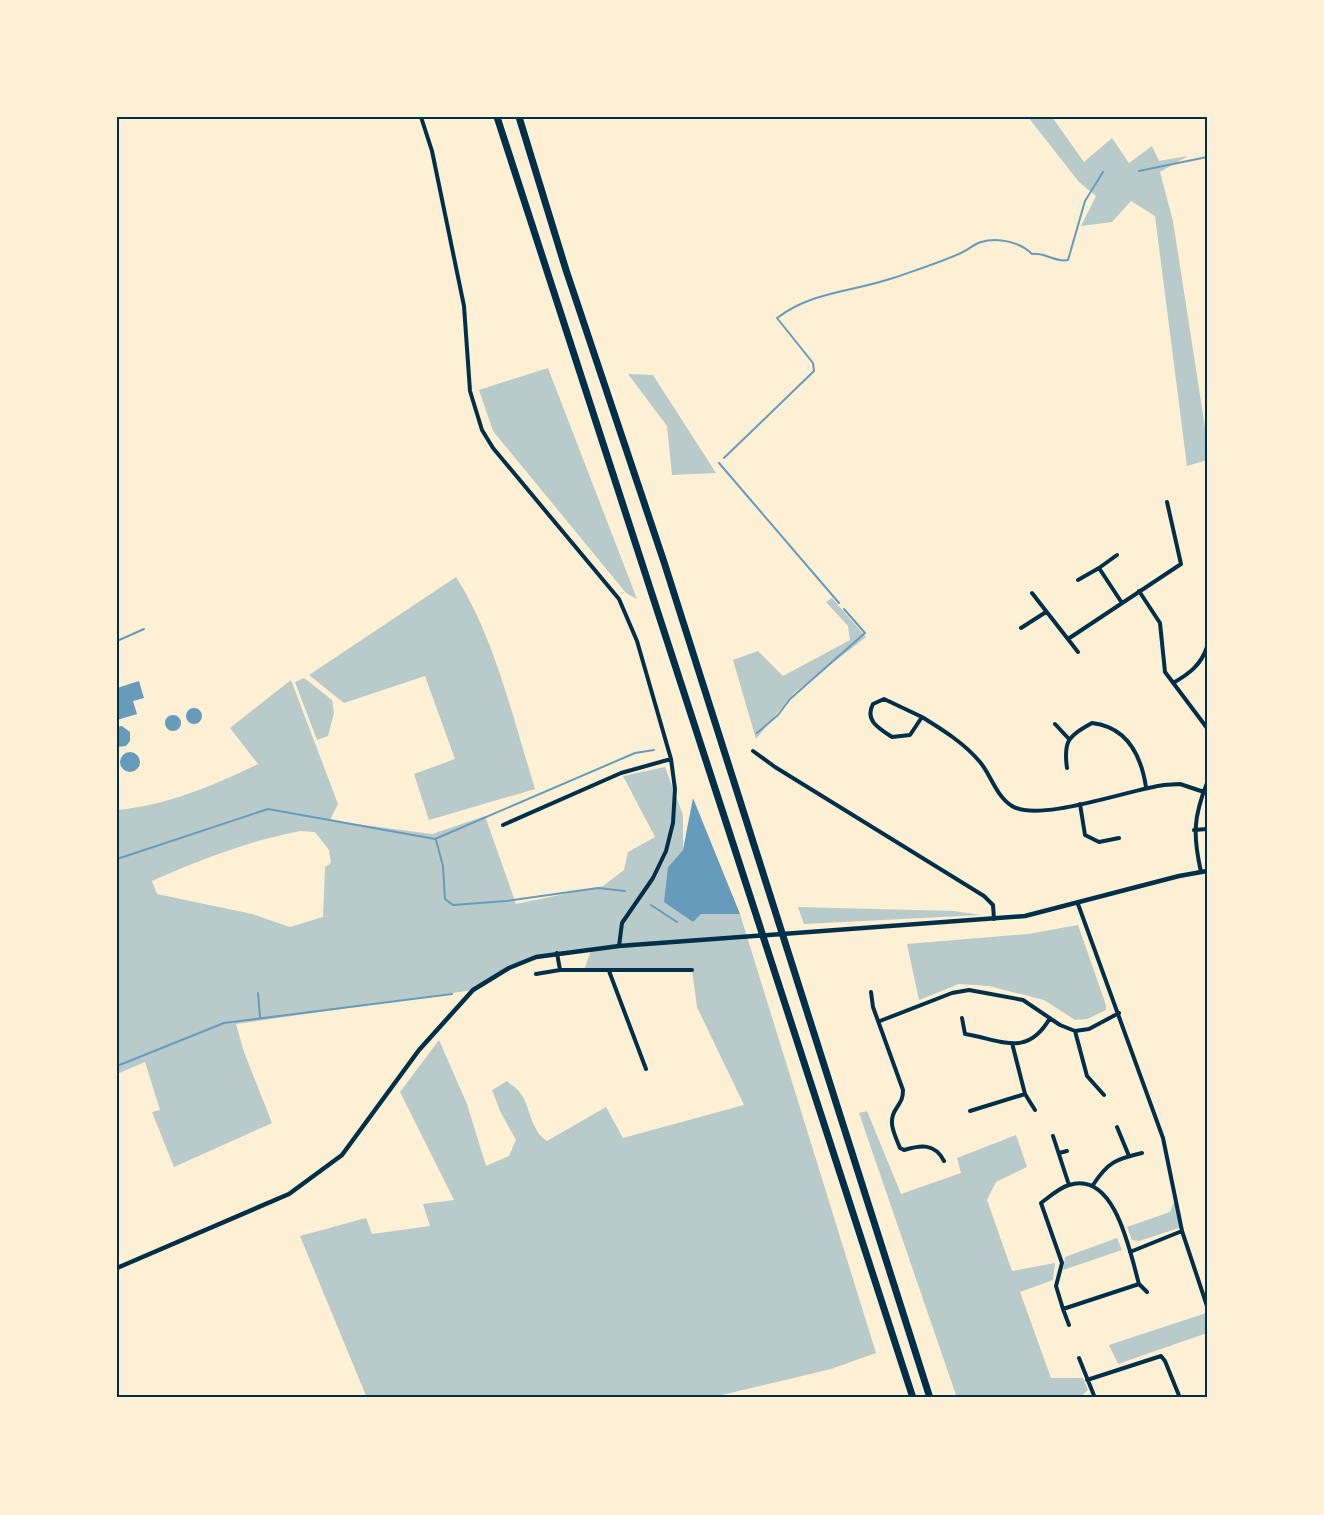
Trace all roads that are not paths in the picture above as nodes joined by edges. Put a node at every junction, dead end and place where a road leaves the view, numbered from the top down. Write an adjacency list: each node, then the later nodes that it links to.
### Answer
1 (422, 117): 22 (street)
2 (497, 117): 72 (highway)
3 (519, 117): 73 (highway)
4 (1167, 502): 8 (street)
5 (1117, 555): 6 (street)
6 (1099, 568): 7 (street); 10 (street)
7 (1078, 580)
8 (1139, 591): 10 (street); 16 (street)
9 (1032, 593): 11 (street)
10 (1122, 603): 13 (street)
11 (1046, 612): 12 (street); 13 (street)
12 (1021, 628)
13 (1068, 639): 15 (street)
14 (1207, 647): 16 (street)
15 (1078, 652)
16 (1173, 683): 19 (street)
17 (922, 717): 17 (street); 27 (street)
18 (1055, 724): 20 (street)
19 (1207, 728)
20 (1069, 739): 23 (street); 25 (street)
21 (753, 751): 34 (street)
22 (671, 759): 28 (street); 35 (street)
23 (1067, 768)
24 (1207, 783): 26 (street)
25 (1146, 787): 26 (street); 27 (street)
26 (1204, 792): 30 (street)
27 (1080, 804): 31 (street)
28 (503, 825)
29 (1207, 829): 30 (street)
30 (1194, 831): 32 (street)
31 (1119, 838)
32 (1204, 871): 33 (street)
33 (1078, 904): 34 (street); 42 (street)
34 (994, 919): 35 (street)
35 (619, 946): 36 (street)
36 (557, 953): 37 (street); 64 (street)
37 (560, 970): 39 (street); 40 (street)
38 (692, 970): 39 (street)
39 (609, 971): 48 (street)
40 (536, 974)
41 (871, 992): 45 (street)
42 (1119, 1013): 46 (street); 62 (street)
43 (962, 1018): 47 (street)
44 (1050, 1018): 45 (street); 46 (street); 47 (street)
45 (880, 1021): 59 (street)
46 (1075, 1031): 50 (street)
47 (1012, 1043): 49 (street)
48 (646, 1069)
49 (1025, 1094): 51 (street); 52 (street)
50 (1104, 1095)
51 (1035, 1110)
52 (970, 1111)
53 (1117, 1127): 58 (street)
54 (1053, 1136): 56 (street)
55 (1067, 1151): 56 (street)
56 (1059, 1153): 60 (street)
57 (1142, 1153): 58 (street)
58 (1129, 1156): 61 (street)
59 (944, 1161)
60 (1069, 1185): 61 (street); 68 (street)
61 (1093, 1185): 63 (street)
62 (1182, 1231): 63 (street); 67 (street)
63 (1130, 1252): 65 (street)
64 (117, 1268)
65 (1139, 1284): 66 (street); 68 (street)
66 (1146, 1292)
67 (1207, 1306)
68 (1063, 1309): 69 (street)
69 (1069, 1325)
70 (1078, 1358): 71 (street)
71 (1087, 1380): 74 (street); 75 (street)
72 (913, 1398)
73 (930, 1398)
74 (1095, 1398)
75 (1180, 1398)

